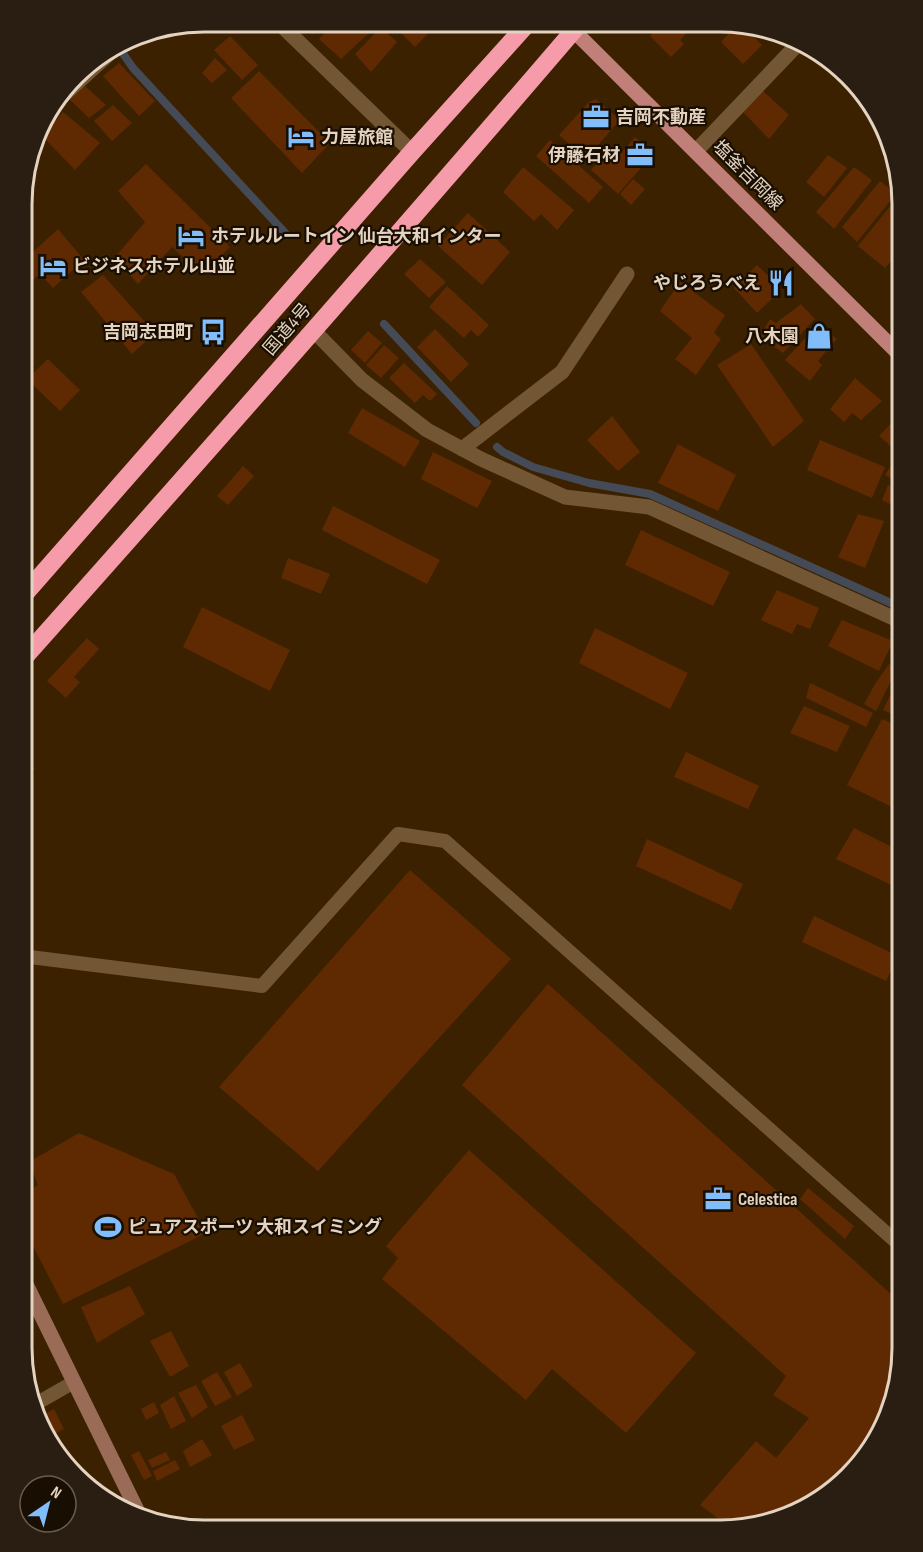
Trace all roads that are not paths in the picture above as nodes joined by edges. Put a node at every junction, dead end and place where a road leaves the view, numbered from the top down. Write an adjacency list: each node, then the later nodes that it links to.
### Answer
1 (287, 31): 7 (street)
2 (521, 31): 7 (highway, 国道4号)
3 (568, 31): 9 (highway, 国道4号)
4 (579, 31): 6 (main road, 塩釜吉岡線)
5 (793, 49): 6 (street)
6 (696, 151): 10 (main road, 塩釜吉岡線)
7 (412, 152): 12 (highway, 国道4号)
8 (627, 274): 11 (street)
9 (314, 331): 11 (street); 14 (highway, 国道4号)
10 (892, 347)
11 (462, 449): 13 (street)
12 (32, 586)
13 (892, 617)
14 (32, 649)
15 (32, 957): 16 (lane)
16 (891, 1237)
17 (32, 1296): 18 (street)
18 (74, 1382): 19 (lane); 20 (street)
19 (40, 1401)
20 (135, 1505)

